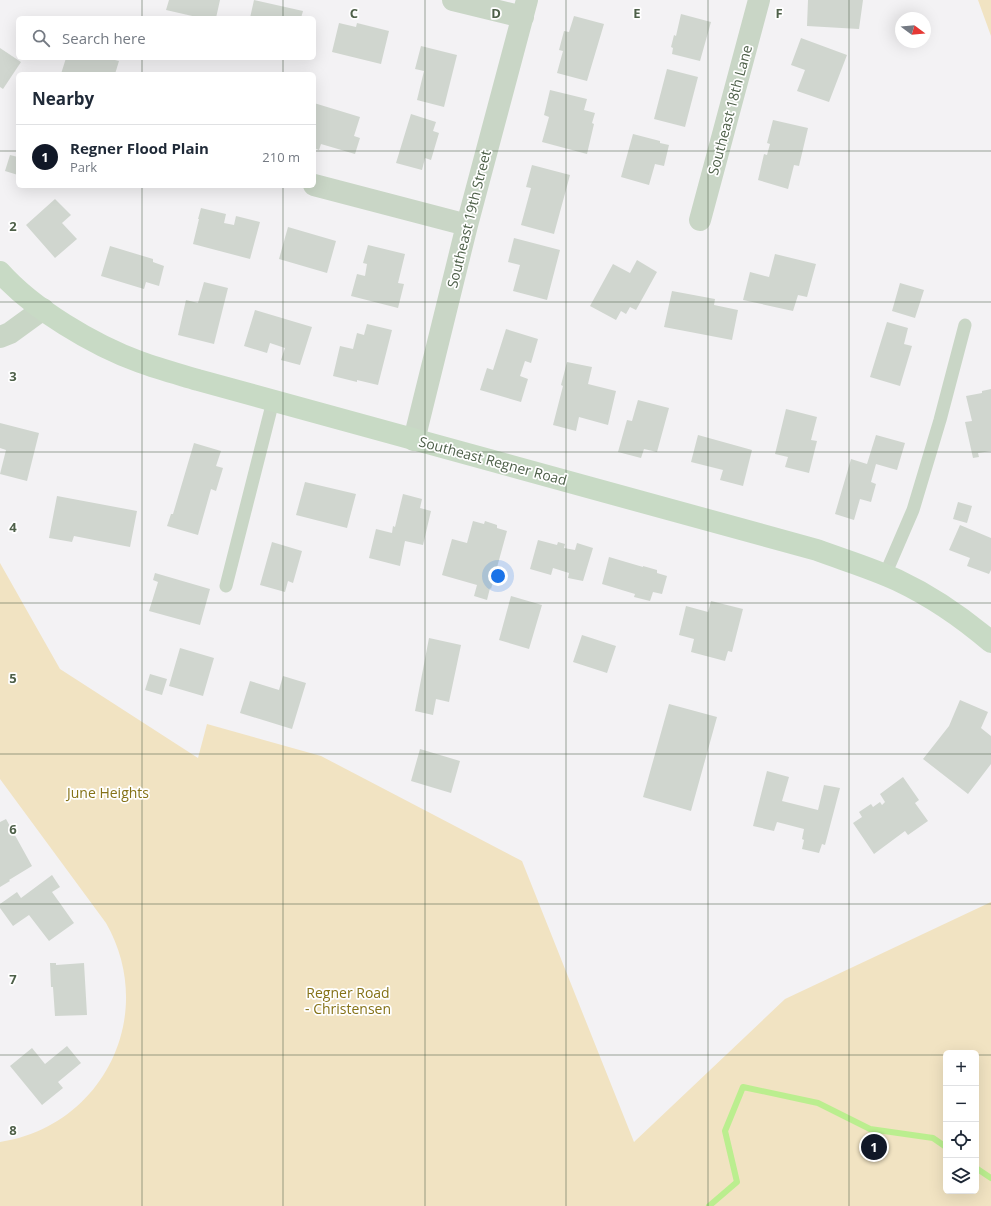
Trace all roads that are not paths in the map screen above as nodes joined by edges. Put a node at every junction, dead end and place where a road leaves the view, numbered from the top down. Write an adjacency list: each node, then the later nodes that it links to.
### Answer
1 (453, 0): 3 (street)
2 (759, 0): 5 (street, Southeast 18th Lane)
3 (525, 8): 6 (street, Southeast 19th Street)
4 (316, 186): 6 (street)
5 (700, 220)
6 (467, 225): 12 (street, Southeast 19th Street)
7 (0, 272): 8 (street, Southeast Regner Road)
8 (43, 309): 10 (street); 11 (street, Southeast Regner Road)
9 (965, 325): 13 (lane)
10 (0, 337)
11 (273, 401): 12 (street, Southeast Regner Road); 14 (lane)
12 (414, 440): 13 (street, Southeast Regner Road)
13 (885, 575): 15 (street, Southeast Regner Road)
14 (226, 586)
15 (991, 642)

